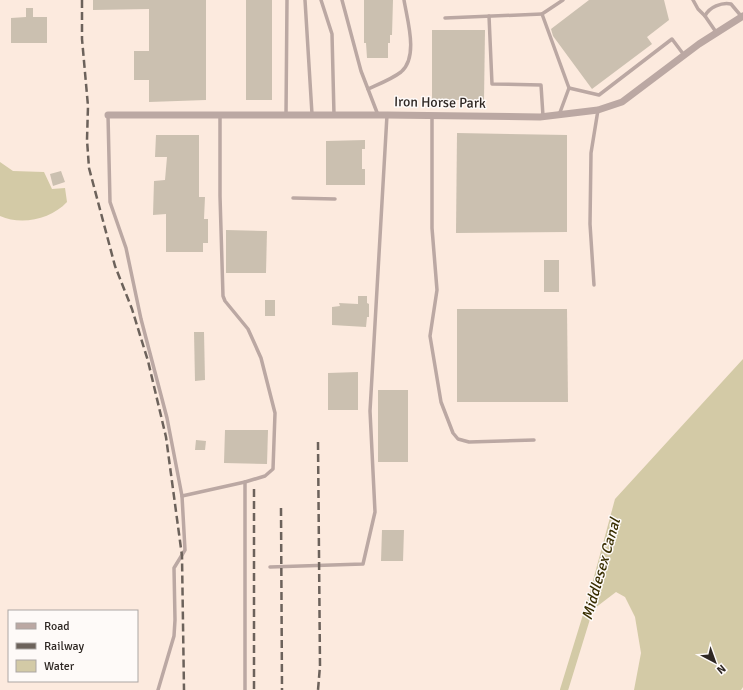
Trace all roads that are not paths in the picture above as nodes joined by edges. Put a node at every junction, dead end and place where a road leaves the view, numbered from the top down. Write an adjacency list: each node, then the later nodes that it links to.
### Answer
1 (287, 0): 23 (lane)
2 (305, 0): 24 (lane)
3 (321, 0): 25 (lane)
4 (342, 0): 16 (lane)
5 (404, 0): 16 (lane)
6 (563, 0): 8 (lane)
7 (693, 0): 10 (lane)
8 (542, 14): 9 (lane); 15 (lane)
9 (489, 16): 12 (lane); 26 (lane)
10 (705, 16): 11 (lane); 13 (lane)
11 (743, 17): 13 (street, Iron Horse Park)
12 (445, 18)
13 (716, 32): 14 (street, Iron Horse Park)
14 (684, 55): 15 (lane); 17 (street, Iron Horse Park)
15 (569, 88): 27 (lane)
16 (368, 89): 20 (lane)
17 (598, 110): 27 (street, Iron Horse Park); 30 (lane)
18 (108, 115): 19 (street, Iron Horse Park); 33 (lane)
19 (220, 115): 23 (street, Iron Horse Park); 32 (lane)
20 (378, 115): 21 (street, Iron Horse Park); 25 (street, Iron Horse Park)
21 (387, 115): 22 (street, Iron Horse Park); 34 (lane)
22 (432, 115): 26 (street, Iron Horse Park); 31 (lane)
23 (286, 116): 24 (street, Iron Horse Park)
24 (312, 116): 25 (street, Iron Horse Park)
25 (334, 116)
26 (543, 116): 27 (street, Iron Horse Park)
27 (559, 116)
28 (293, 198): 29 (lane)
29 (335, 199)
30 (594, 285)
31 (534, 440)
32 (245, 482): 33 (lane); 36 (lane)
33 (182, 496): 35 (lane)
34 (270, 566)
35 (158, 690)
36 (245, 690)

